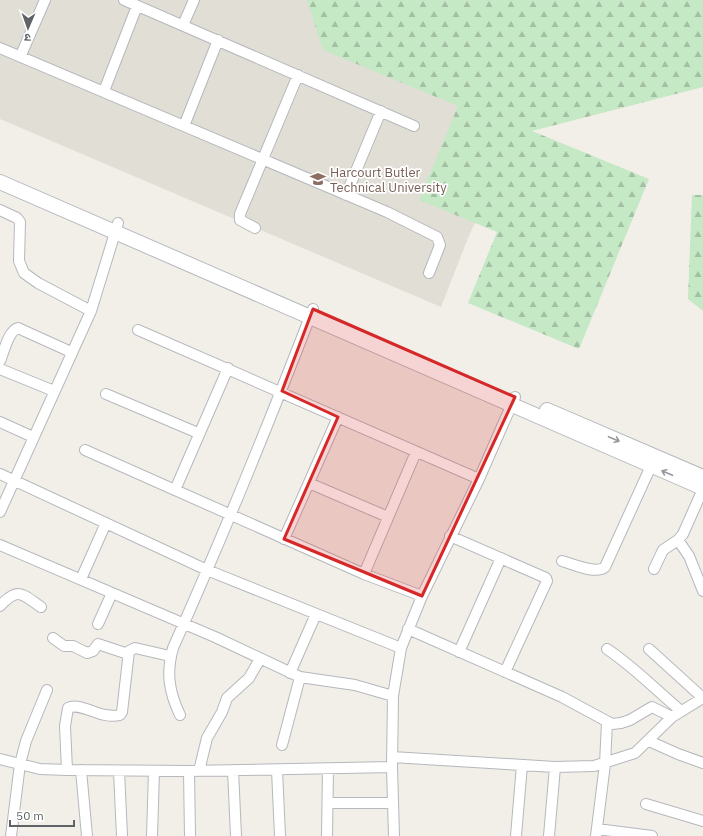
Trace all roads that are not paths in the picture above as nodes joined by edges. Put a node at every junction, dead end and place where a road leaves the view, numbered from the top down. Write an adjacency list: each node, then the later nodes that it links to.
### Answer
1 (45, 0): 8 (street)
2 (124, 0): 4 (street)
3 (194, 0): 5 (street)
4 (137, 6): 5 (street); 10 (street)
5 (183, 26): 6 (street)
6 (218, 40): 9 (street); 12 (street)
7 (0, 48): 8 (street)
8 (21, 55): 10 (street)
9 (298, 75): 11 (street); 14 (street)
10 (104, 91): 12 (street)
11 (381, 112): 13 (street); 17 (street)
12 (184, 126): 14 (street)
13 (414, 126)
14 (263, 160): 17 (street); 20 (street)
15 (0, 172): 19 (street)
16 (0, 182): 19 (street)
17 (346, 195): 21 (street)
18 (0, 210): 22 (street)
19 (117, 227): 22 (street); 23 (street)
20 (255, 228)
21 (429, 273)
22 (91, 311): 25 (street)
23 (311, 313): 30 (street); 32 (street)
24 (138, 330): 28 (street)
25 (71, 352): 26 (street); 29 (street)
26 (0, 361)
27 (0, 368): 29 (street)
28 (228, 368): 30 (street); 36 (street)
29 (54, 391): 37 (street)
30 (282, 391): 33 (street); 48 (street)
31 (106, 394): 36 (street)
32 (513, 401): 35 (street); 42 (street)
33 (338, 418): 39 (street); 44 (street)
34 (0, 422): 37 (street)
35 (568, 424): 40 (street); 45 (street, one-way to 45)
36 (198, 433): 46 (street)
37 (33, 437): 43 (street)
38 (85, 450): 46 (street)
39 (416, 452): 42 (street); 49 (street)
40 (651, 466): 45 (street, one-way to 40); 56 (street)
41 (0, 474): 43 (street)
42 (479, 479): 51 (street)
43 (14, 481): 47 (street); 50 (street)
44 (309, 483): 49 (street); 52 (street)
45 (701, 483): 53 (street)
46 (175, 490): 48 (street)
47 (0, 512)
48 (231, 515): 52 (street); 58 (street)
49 (388, 517): 59 (street)
50 (106, 524): 58 (street); 60 (street)
51 (450, 536): 55 (street); 63 (street)
52 (284, 539): 59 (street)
53 (678, 540): 57 (street); 61 (street)
54 (0, 545): 60 (street)
55 (501, 558): 74 (street); 78 (street)
56 (562, 561)
57 (654, 569)
58 (207, 570): 66 (street); 68 (street)
59 (364, 574): 63 (street)
60 (81, 579): 62 (street)
61 (703, 591)
62 (112, 593): 67 (street); 68 (street)
63 (422, 596): 69 (street)
64 (0, 606): 65 (street)
65 (41, 607)
66 (316, 614): 71 (street); 79 (street)
67 (98, 624)
68 (183, 624): 76 (street); 77 (street)
69 (408, 629): 71 (street); 74 (street)
70 (53, 638): 75 (street)
71 (400, 648): 82 (street)
72 (607, 649): 84 (street)
73 (649, 649): 83 (street)
74 (459, 652): 78 (street)
75 (128, 654): 76 (street); 98 (street)
76 (170, 656): 85 (street)
77 (260, 659): 79 (street); 104 (street)
78 (505, 672): 87 (street)
79 (290, 673): 80 (street)
80 (300, 677): 82 (street); 89 (street)
81 (47, 690): 93 (street)
82 (393, 696): 91 (street)
83 (703, 698): 84 (street)
84 (681, 711): 86 (street)
85 (180, 715)
86 (672, 717): 87 (street); 88 (street)
87 (607, 722): 94 (street)
88 (655, 743): 92 (street); 94 (street)
89 (282, 745)
90 (0, 758): 93 (street)
91 (392, 762): 95 (street); 97 (street); 106 (street)
92 (703, 763)
93 (20, 764): 98 (street); 110 (street)
94 (605, 764): 96 (street); 109 (street)
95 (522, 765): 96 (street); 119 (street)
96 (555, 767): 120 (street)
97 (328, 769): 101 (street); 105 (street)
98 (67, 770): 99 (street)
99 (81, 770): 102 (street); 111 (street)
100 (233, 770): 101 (street); 104 (street); 115 (street)
101 (277, 770): 116 (street)
102 (119, 771): 103 (street); 112 (street)
103 (154, 771): 104 (street); 113 (street)
104 (194, 771): 114 (street)
105 (328, 803): 106 (street); 117 (street)
106 (393, 803): 118 (street)
107 (646, 804): 108 (street)
108 (703, 821)
109 (597, 832): 121 (street)
110 (12, 836)
111 (87, 836)
112 (122, 836)
113 (152, 836)
114 (190, 836)
115 (236, 836)
116 (280, 836)
117 (327, 836)
118 (394, 836)
119 (516, 836)
120 (549, 836)
121 (652, 836)

